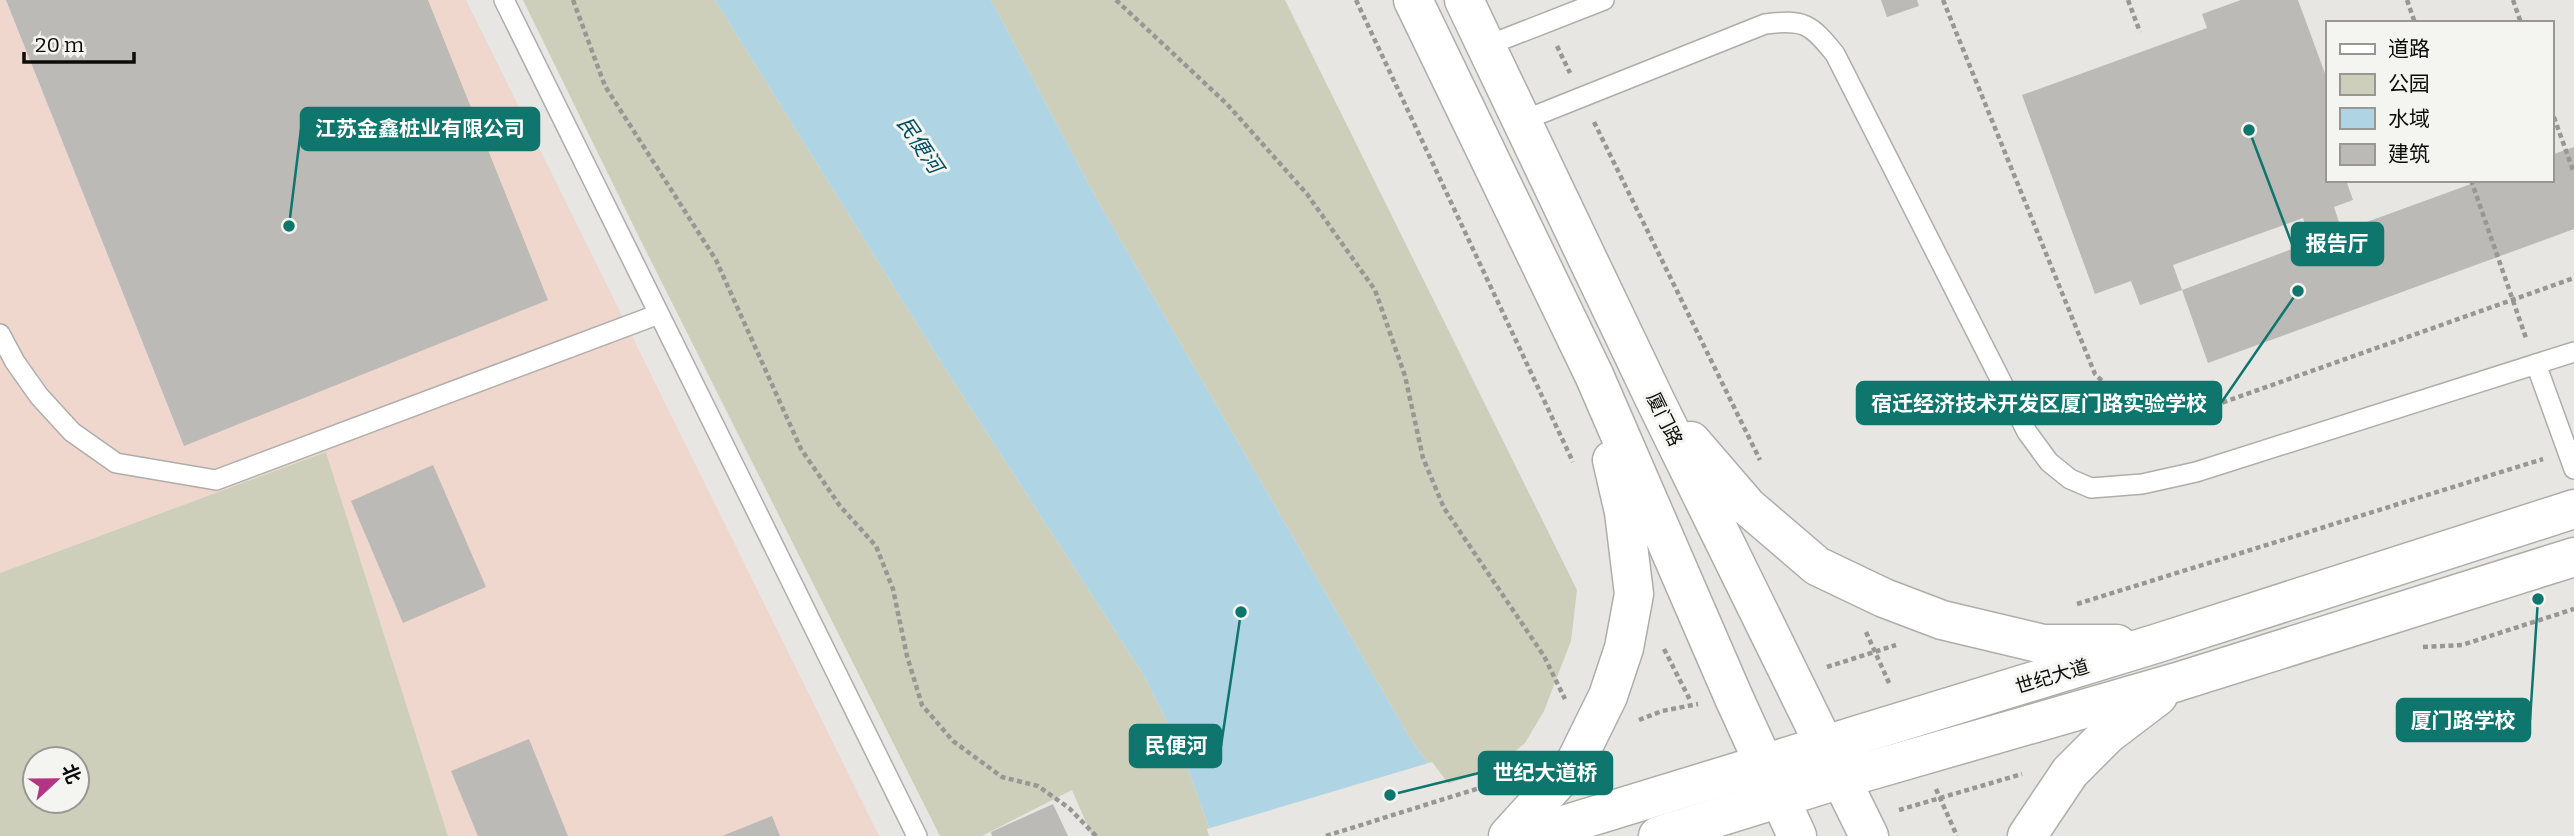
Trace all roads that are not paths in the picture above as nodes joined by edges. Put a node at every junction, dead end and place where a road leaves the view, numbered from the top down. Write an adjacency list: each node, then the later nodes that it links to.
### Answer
1 (504, 0): 7 (lane)
2 (1413, 0): 11 (street)
3 (1464, 0): 5 (street, 厦门路)
4 (1604, 0): 5 (lane)
5 (1486, 46): 6 (street, 厦门路)
6 (1522, 121): 10 (lane); 12 (street, 厦门路)
7 (659, 314): 8 (lane); 22 (lane)
8 (0, 334)
9 (2574, 352): 10 (lane)
10 (2536, 364): 13 (lane)
11 (1594, 375): 19 (street); 23 (street)
12 (1654, 398): 16 (street); 18 (street, 厦门路)
13 (2574, 469)
14 (2574, 509): 16 (street, 世纪大道)
15 (2574, 557): 17 (street, 世纪大道)
16 (2158, 643): 18 (street, 世纪大道)
17 (2178, 682): 20 (street, 世纪大道); 28 (street)
18 (1824, 745): 19 (street, 世纪大道); 20 (street, 厦门路)
19 (1765, 763): 21 (street); 24 (street, 世纪大道)
20 (1841, 779): 21 (street, 世纪大道); 27 (street, 厦门路)
21 (1779, 797): 25 (street, 世纪大道); 26 (street)
22 (917, 836)
23 (1508, 836)
24 (1528, 836)
25 (1658, 836)
26 (1797, 836)
27 (1869, 836)
28 (2027, 836)

